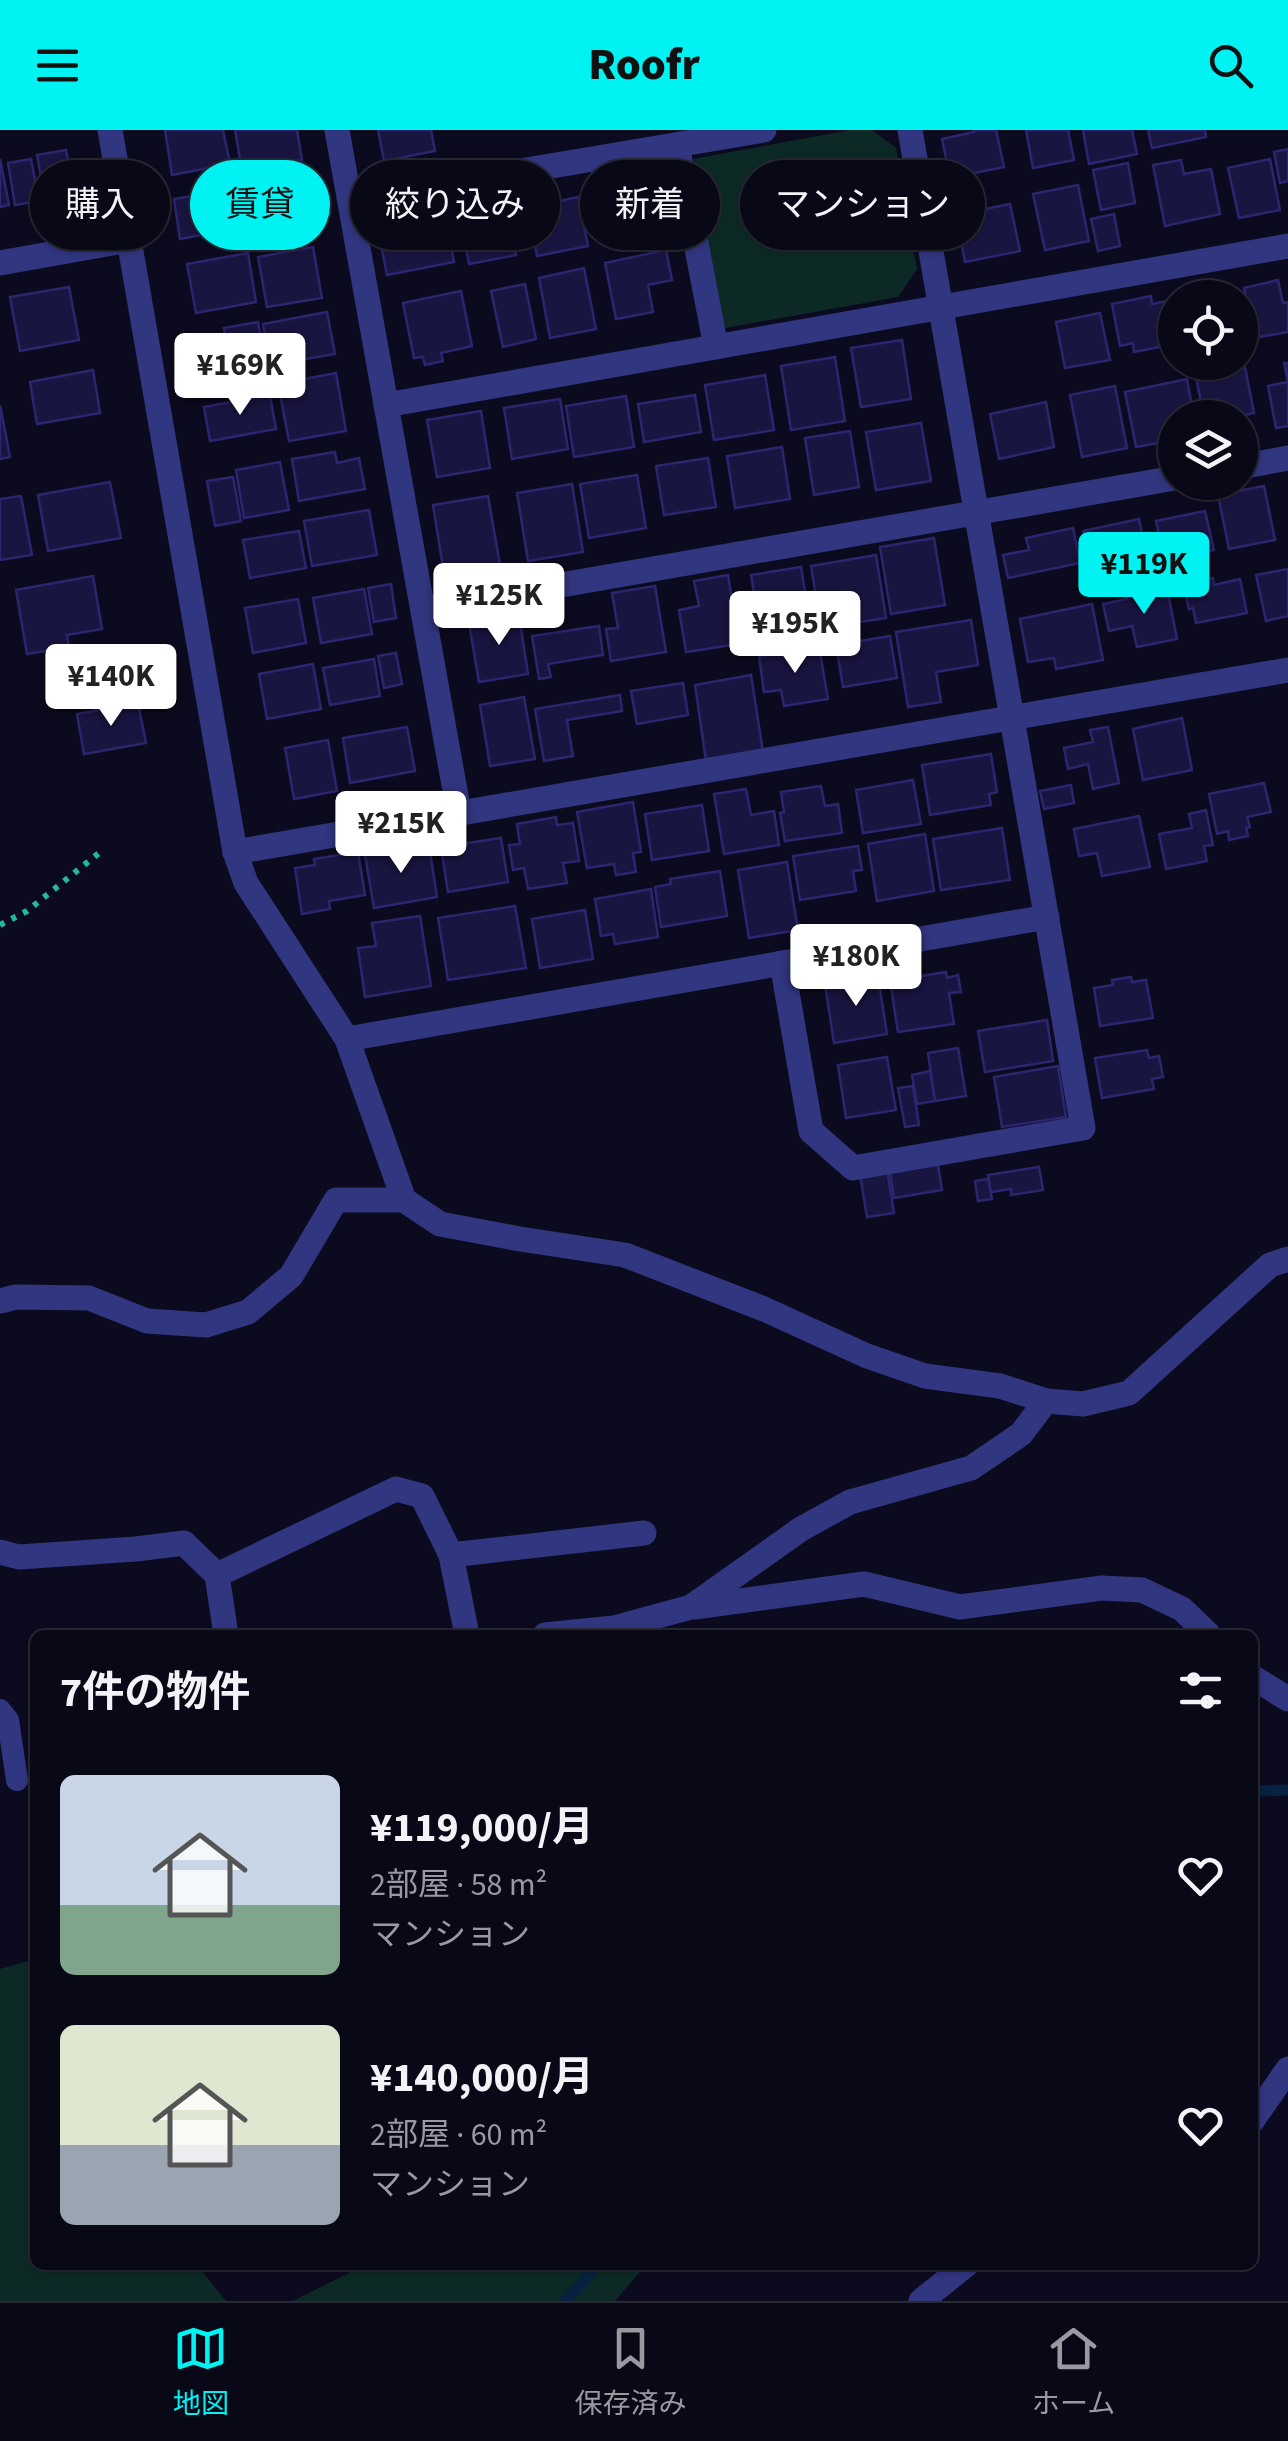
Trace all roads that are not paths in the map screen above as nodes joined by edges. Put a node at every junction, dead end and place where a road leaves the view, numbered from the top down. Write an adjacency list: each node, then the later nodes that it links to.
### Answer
1 (110, 130): 6 (street)
2 (338, 130): 8 (street)
3 (764, 130): 5 (street)
4 (910, 130): 14 (street)
5 (677, 145): 7 (street); 15 (street)
6 (115, 160)
7 (560, 165)
8 (350, 200)
9 (1288, 246): 14 (street)
10 (70, 250): 13 (street)
11 (131, 250): 25 (street)
12 (359, 250): 16 (street)
13 (0, 262)
14 (941, 307): 15 (street); 20 (street)
15 (716, 347): 16 (street)
16 (386, 405): 21 (street)
17 (1288, 458): 18 (street)
18 (1258, 464)
19 (1158, 481): 20 (street)
20 (977, 512): 21 (street); 23 (street)
21 (422, 609): 24 (street)
22 (1288, 670): 23 (street)
23 (1012, 718): 24 (street); 26 (street)
24 (459, 814): 25 (street)
25 (235, 852): 28 (street)
26 (1047, 916): 27 (street); 27 (street)
27 (782, 963): 28 (street)
28 (347, 1038): 29 (street)
29 (404, 1200): 31 (street); 32 (street)
30 (1288, 1259): 32 (street)
31 (0, 1302)
32 (1046, 1401): 37 (street)
33 (644, 1533): 35 (street)
34 (0, 1552): 36 (street)
35 (452, 1555): 36 (street); 39 (street)
36 (217, 1575): 38 (street)
37 (691, 1607): 40 (street); 41 (street)
38 (225, 1630)
39 (466, 1630)
40 (594, 1630)
41 (1203, 1630)
42 (1258, 1682): 43 (street)
43 (1288, 1700)
44 (0, 1710): 45 (lane)
45 (17, 1780)
46 (1288, 2069): 47 (street)
47 (1258, 2112)
48 (960, 2270): 49 (street)
49 (921, 2301)

